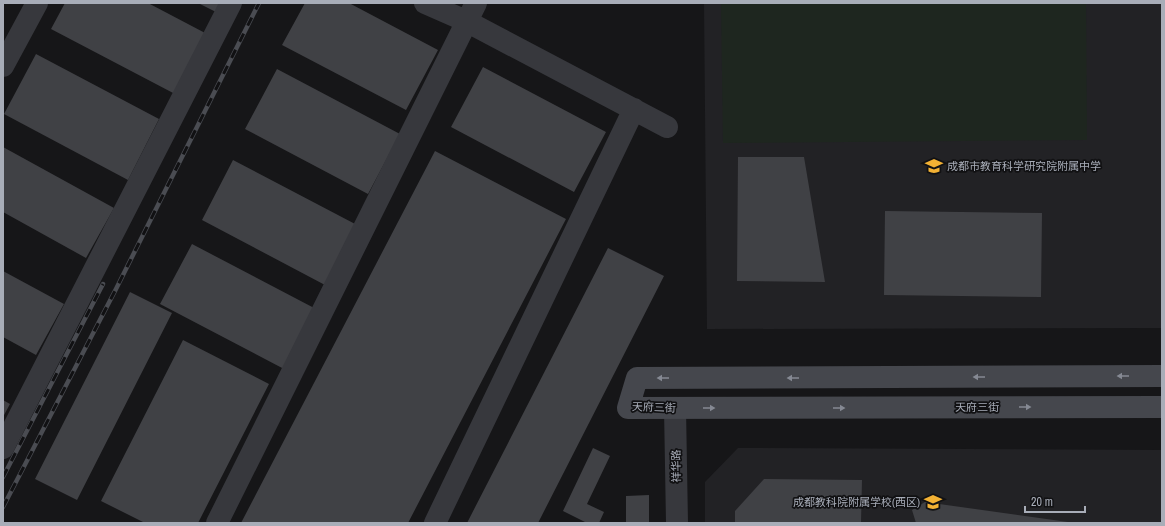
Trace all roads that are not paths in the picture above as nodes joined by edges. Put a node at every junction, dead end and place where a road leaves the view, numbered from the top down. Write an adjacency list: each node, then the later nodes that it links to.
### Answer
1 (37, 3): 5 (street)
2 (231, 3): 11 (street)
3 (425, 3): 4 (street)
4 (471, 12): 6 (street); 12 (street)
5 (3, 66)
6 (634, 110): 7 (street); 13 (street)
7 (667, 127)
8 (1162, 376): 10 (street, 天府三街, one-way to 10)
9 (1162, 406): 10 (street, 天府三街, one-way to 9)
10 (675, 408): 14 (street, 祥华路)
11 (3, 448)
12 (217, 523)
13 (436, 523)
14 (677, 523)

